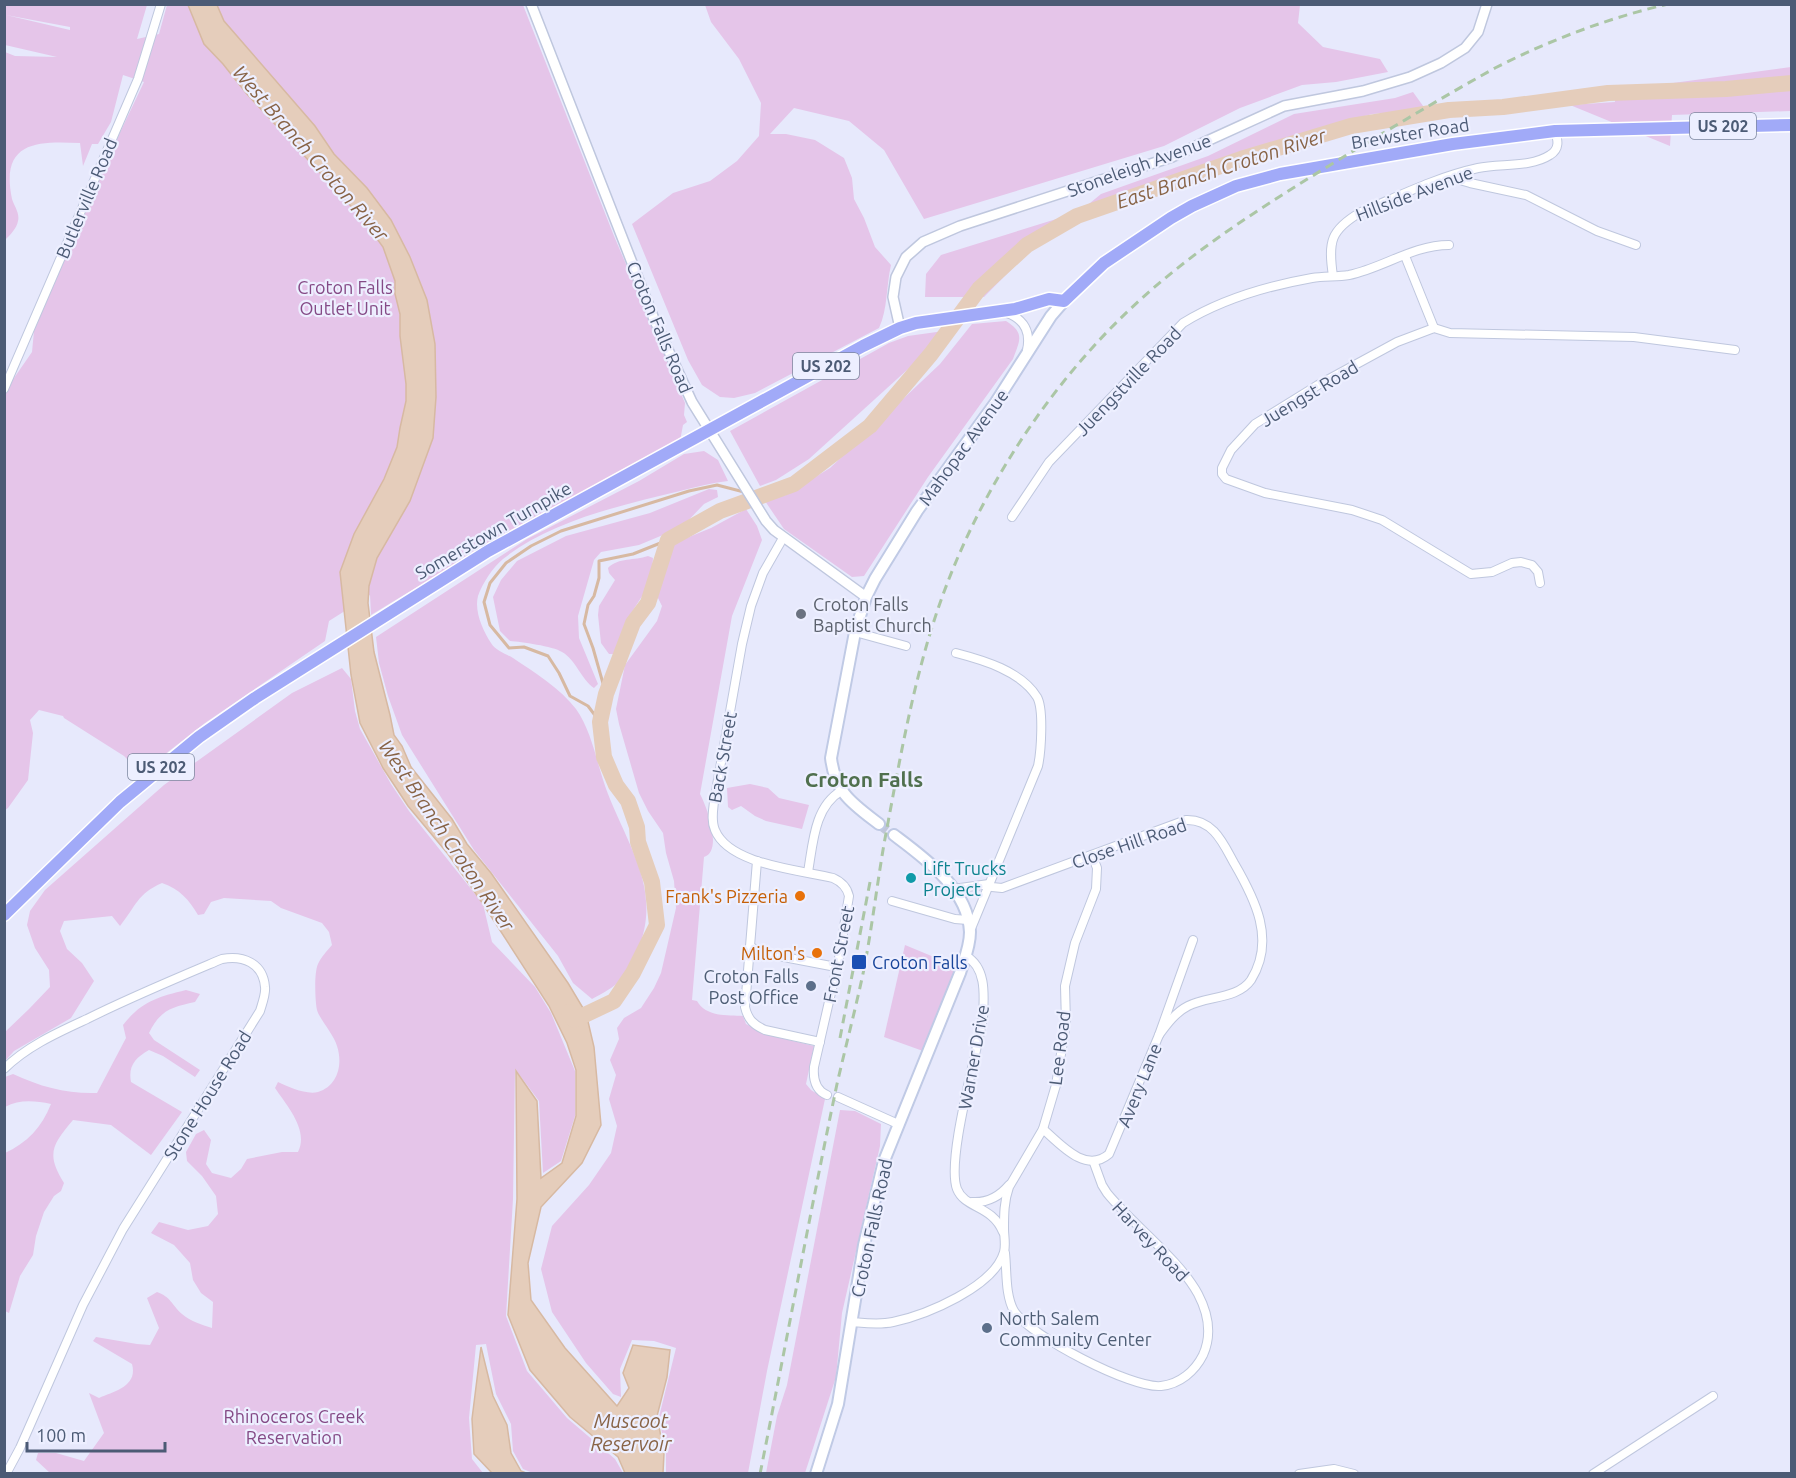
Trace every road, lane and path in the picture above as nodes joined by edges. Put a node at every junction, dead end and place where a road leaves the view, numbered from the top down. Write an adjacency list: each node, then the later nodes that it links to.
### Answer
1 (161, 4): 17 (street, Butlerville Road)
2 (531, 4): 18 (street, Croton Falls Road)
3 (1487, 4): 13 (street, Stoneleigh Avenue)
4 (1791, 124): 5 (main road, Brewster Road / US 202)
5 (1555, 131): 6 (street, Hillside Avenue); 11 (main road, Brewster Road / US 202)
6 (1448, 176): 8 (street); 10 (street, Hillside Avenue)
7 (1449, 245): 9 (street, Juengstville Road)
8 (1636, 245)
9 (1405, 255): 10 (street, Juengstville Road); 14 (street)
10 (1333, 276): 19 (street, Juengstville Road)
11 (1064, 301): 12 (main road, Somerstown Turnpike / US 202); 16 (main road, Mahopac Avenue)
12 (993, 312): 13 (main road, Somerstown Turnpike / US 202); 16 (street)
13 (900, 328): 18 (main road, Somerstown Turnpike / US 202)
14 (1434, 328): 15 (street); 21 (street, Juengst Road)
15 (1735, 350)
16 (1027, 354): 22 (main road, Mahopac Avenue)
17 (4, 389)
18 (709, 430): 20 (street, Croton Falls Road); 35 (main road, Somerstown Turnpike / US 202)
19 (1012, 517)
20 (783, 538): 22 (street, Croton Falls Road); 30 (street, Back Street)
21 (1540, 583)
22 (866, 597): 23 (main road, Mahopac Avenue)
23 (855, 632): 24 (street); 26 (main road)
24 (906, 646)
25 (956, 653): 32 (street)
26 (841, 791): 27 (main road); 31 (street)
27 (879, 824)
28 (894, 835): 33 (main road)
29 (1092, 855): 32 (street, Close Hill Road); 42 (street, Close Hill Road); 48 (street, Lee Road)
30 (757, 861): 31 (street, Back Street); 39 (street)
31 (808, 872): 41 (street, Front Street)
32 (989, 884): 33 (street, Close Hill Road); 37 (street)
33 (953, 889): 36 (main road)
34 (892, 901): 36 (street)
35 (4, 915)
36 (968, 920): 37 (main road)
37 (970, 932): 40 (main road)
38 (1193, 940): 42 (street, Avery Lane)
39 (752, 947): 41 (street); 43 (street)
40 (966, 956): 47 (main road, Croton Falls Road); 51 (street, Warner Drive)
41 (836, 968): 43 (street, Front Street)
42 (1159, 1035): 49 (street, Avery Lane)
43 (820, 1042): 45 (street, Front Street)
44 (4, 1069): 56 (street, Stone House Road)
45 (827, 1095)
46 (838, 1097): 47 (street)
47 (898, 1124): 54 (main road, Croton Falls Road)
48 (1043, 1129): 49 (street); 50 (street, Lee Road)
49 (1094, 1163): 53 (street, Harvey Road)
50 (1013, 1179): 51 (street); 52 (street, Lee Road)
51 (968, 1202): 52 (street)
52 (1004, 1236): 53 (street, Harvey Road)
53 (1005, 1247): 54 (street)
54 (852, 1322): 57 (main road, Croton Falls Road)
55 (1713, 1396): 60 (street)
56 (6, 1473)
57 (816, 1473)
58 (1299, 1473): 59 (street)
59 (1354, 1473)
60 (1593, 1473)

